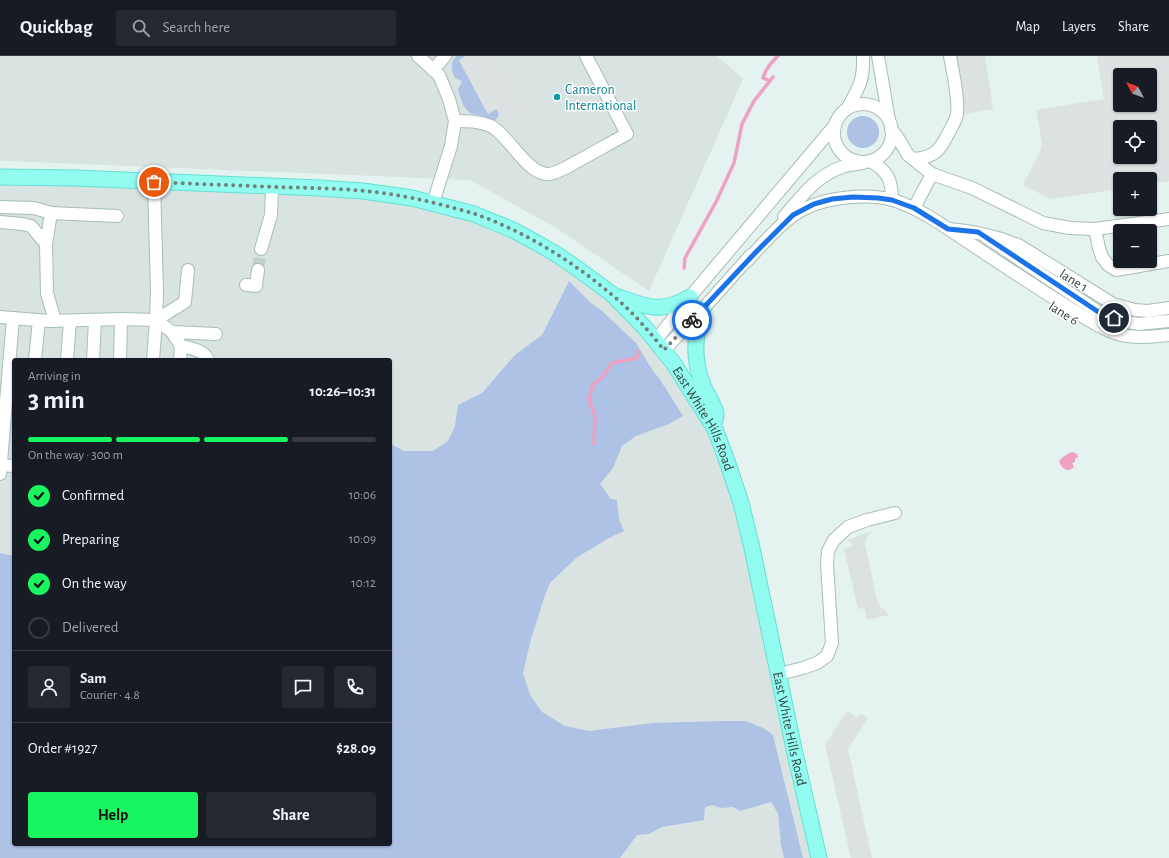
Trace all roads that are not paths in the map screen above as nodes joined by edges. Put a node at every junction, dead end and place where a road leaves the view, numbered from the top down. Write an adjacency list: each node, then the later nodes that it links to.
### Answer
1 (418, 56): 7 (street)
2 (444, 56): 7 (street)
3 (586, 56): 9 (street)
4 (863, 56): 8 (street)
5 (878, 56): 11 (street)
6 (950, 56): 12 (street)
7 (433, 70): 9 (street)
8 (848, 108): 10 (street); 11 (street)
9 (455, 121): 19 (street)
10 (835, 125): 13 (street); 39 (street)
11 (890, 125): 12 (street); 13 (street)
12 (914, 159): 14 (street)
13 (867, 162): 18 (street); 33 (street)
14 (932, 174): 21 (street); 27 (street)
15 (0, 177): 16 (main road, East White Hills Road)
16 (154, 182): 17 (main road, East White Hills Road); 48 (street)
17 (272, 187): 19 (main road, East White Hills Road); 31 (street)
18 (892, 200): 21 (street); 33 (street)
19 (433, 203): 38 (main road, East White Hills Road)
20 (0, 207): 22 (street)
21 (914, 208): 26 (street)
22 (51, 213): 23 (street); 30 (street)
23 (117, 216)
24 (1169, 219): 27 (street)
25 (0, 222): 30 (street)
26 (948, 229): 28 (street); 34 (street)
27 (1095, 229): 32 (street)
28 (961, 230): 29 (street); 34 (street)
29 (978, 232): 34 (street); 34 (street)
30 (46, 244): 49 (street)
31 (261, 249)
32 (1169, 261)
33 (746, 262): 41 (street)
34 (1019, 264): 40 (street, lane 1); 42 (street); 51 (street); 52 (street); 55 (street); 56 (street, lane 6)
35 (188, 270): 48 (street)
36 (258, 270): 37 (street)
37 (246, 285)
38 (612, 294): 39 (main road); 57 (main road, East White Hills Road)
39 (690, 297): 57 (street)
40 (1169, 308)
41 (703, 309): 57 (street); 66 (main road)
42 (1169, 315)
43 (0, 317): 44 (street)
44 (12, 318): 46 (street); 67 (street)
45 (121, 319): 47 (street); 48 (street); 62 (street)
46 (39, 320): 49 (street); 59 (street)
47 (95, 320): 50 (street); 61 (street)
48 (156, 320): 53 (street); 63 (street)
49 (55, 321): 50 (street)
50 (70, 321): 60 (street)
51 (1169, 321)
52 (1169, 328)
53 (172, 332): 54 (street); 58 (street)
54 (216, 334)
55 (1169, 335)
56 (1169, 341)
57 (660, 345): 66 (main road, East White Hills Road)
58 (181, 346): 64 (street); 65 (street)
59 (35, 358)
60 (67, 358)
61 (93, 358)
62 (120, 358)
63 (153, 358)
64 (180, 358)
65 (207, 358)
66 (715, 428): 71 (main road, East White Hills Road)
67 (0, 465): 68 (street); 69 (street)
68 (12, 466)
69 (0, 474)
70 (895, 513): 71 (street)
71 (779, 674): 72 (main road, East White Hills Road)
72 (819, 858)

